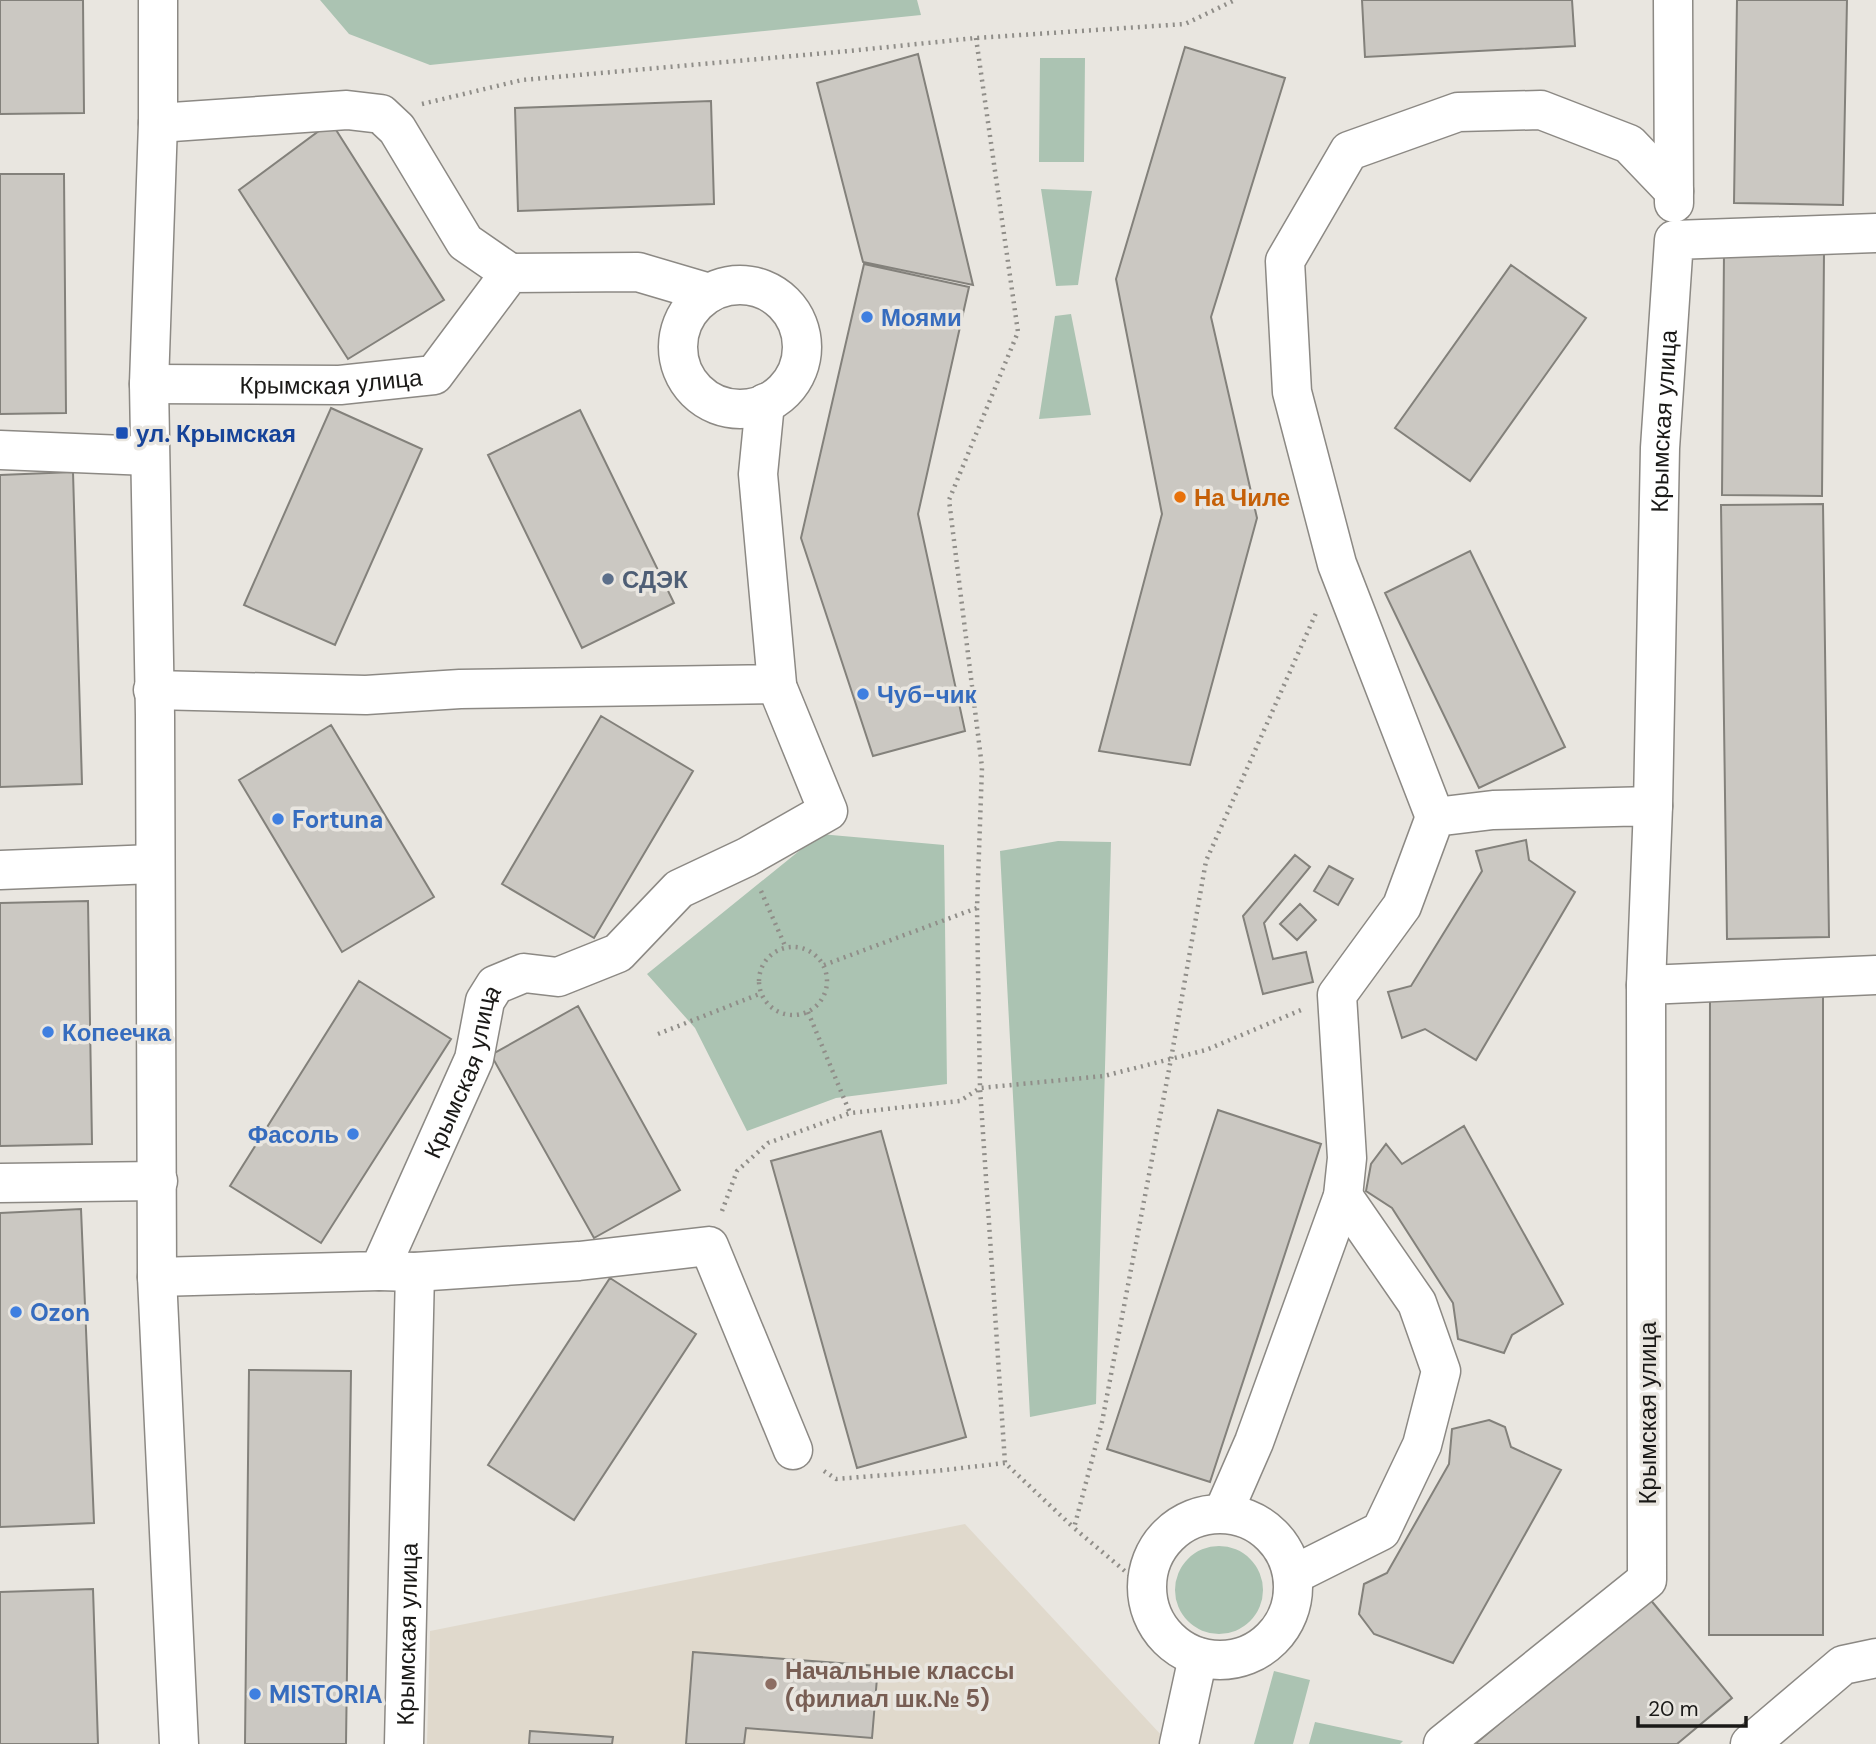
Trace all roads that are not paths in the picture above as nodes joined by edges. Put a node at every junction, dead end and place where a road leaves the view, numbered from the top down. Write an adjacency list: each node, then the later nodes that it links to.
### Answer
1 (159, 0): 3 (street)
2 (1673, 0): 4 (street, Крымская улица)
3 (158, 122): 7 (street); 9 (street)
4 (1674, 191): 6 (street, Крымская улица); 16 (street)
5 (1876, 233): 6 (street)
6 (1674, 240): 15 (street, Крымская улица)
7 (510, 273): 8 (street); 9 (street, Крымская улица)
8 (709, 293): 10 (street); 10 (street)
9 (149, 384): 12 (street)
10 (765, 403): 13 (street)
11 (0, 450): 12 (street)
12 (149, 456): 13 (street)
13 (153, 690): 17 (street)
14 (779, 691): 24 (street, Крымская улица)
15 (1653, 806): 16 (street); 20 (street, Крымская улица)
16 (1435, 817): 23 (street)
17 (154, 864): 18 (street); 21 (street)
18 (0, 870)
19 (1876, 975): 20 (street)
20 (1646, 985): 34 (street, Крымская улица)
21 (158, 1181): 22 (street); 25 (street)
22 (0, 1183)
23 (1343, 1196): 27 (street); 28 (street)
24 (397, 1271): 25 (street); 26 (street); 32 (street, Крымская улица)
25 (157, 1277): 31 (street)
26 (793, 1450)
27 (1223, 1513): 28 (street); 29 (street)
28 (1293, 1575): 29 (street)
29 (1198, 1657): 33 (street)
30 (1876, 1658): 35 (street)
31 (179, 1744)
32 (404, 1744)
33 (1179, 1744)
34 (1443, 1744)
35 (1749, 1744)

